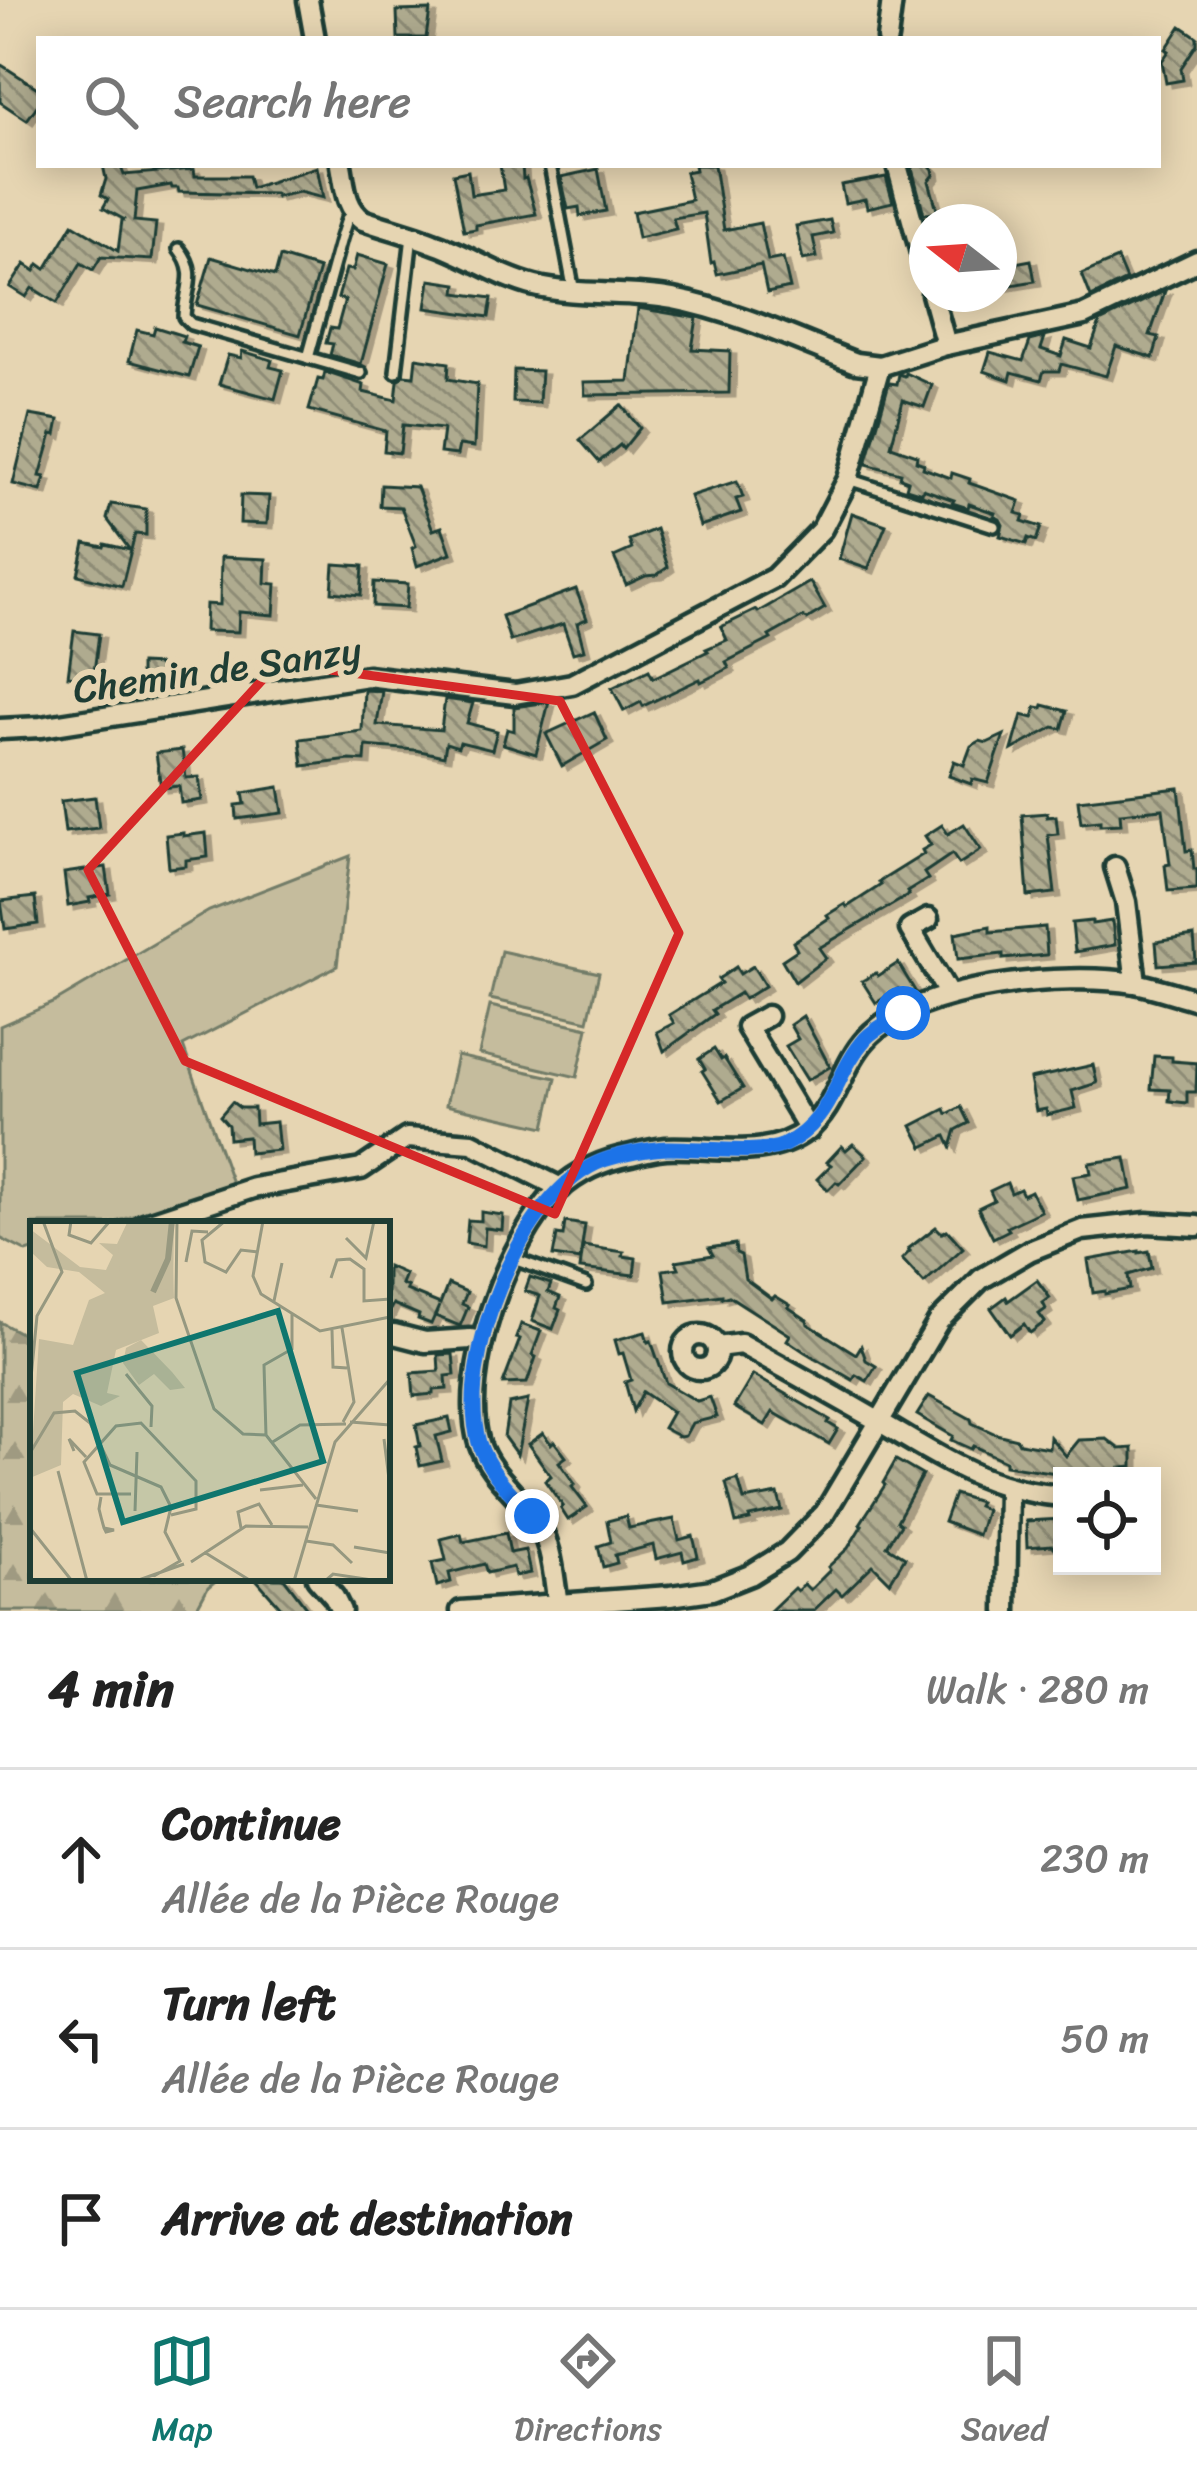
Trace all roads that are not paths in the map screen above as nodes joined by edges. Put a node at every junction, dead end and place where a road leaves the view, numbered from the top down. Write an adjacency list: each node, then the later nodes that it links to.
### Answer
1 (308, 0): 3 (street)
2 (892, 0): 4 (street)
3 (314, 36)
4 (887, 36)
5 (342, 168): 9 (street)
6 (551, 168): 13 (lane)
7 (898, 168): 8 (street)
8 (909, 209)
9 (353, 213): 10 (street); 16 (lane)
10 (412, 236): 13 (street); 18 (lane)
11 (179, 249): 16 (lane)
12 (1197, 261): 15 (street)
13 (574, 292): 17 (street)
14 (937, 312): 15 (street)
15 (946, 345): 17 (street)
16 (308, 358): 19 (lane)
17 (880, 366): 20 (street, Chemin de Sanzy)
18 (396, 372)
19 (361, 373)
20 (848, 479): 21 (lane); 22 (street, Chemin de Sanzy)
21 (994, 526)
22 (0, 729)
23 (1115, 867): 25 (street)
24 (928, 919): 26 (street)
25 (1136, 983): 26 (street); 27 (street)
26 (949, 995): 29 (street)
27 (1197, 1000)
28 (767, 1016): 29 (street)
29 (808, 1130): 30 (street)
30 (561, 1188): 31 (street); 33 (street)
31 (153, 1221)
32 (1197, 1226): 38 (street)
33 (511, 1258): 34 (lane); 36 (street)
34 (586, 1286)
35 (394, 1334): 36 (street)
36 (482, 1341): 42 (street)
37 (717, 1347): 38 (street)
38 (878, 1421): 39 (street); 42 (street)
39 (1008, 1488): 40 (street); 45 (street)
40 (1053, 1495)
41 (320, 1581): 43 (street)
42 (558, 1607): 44 (street)
43 (341, 1611)
44 (461, 1611)
45 (1006, 1611)

